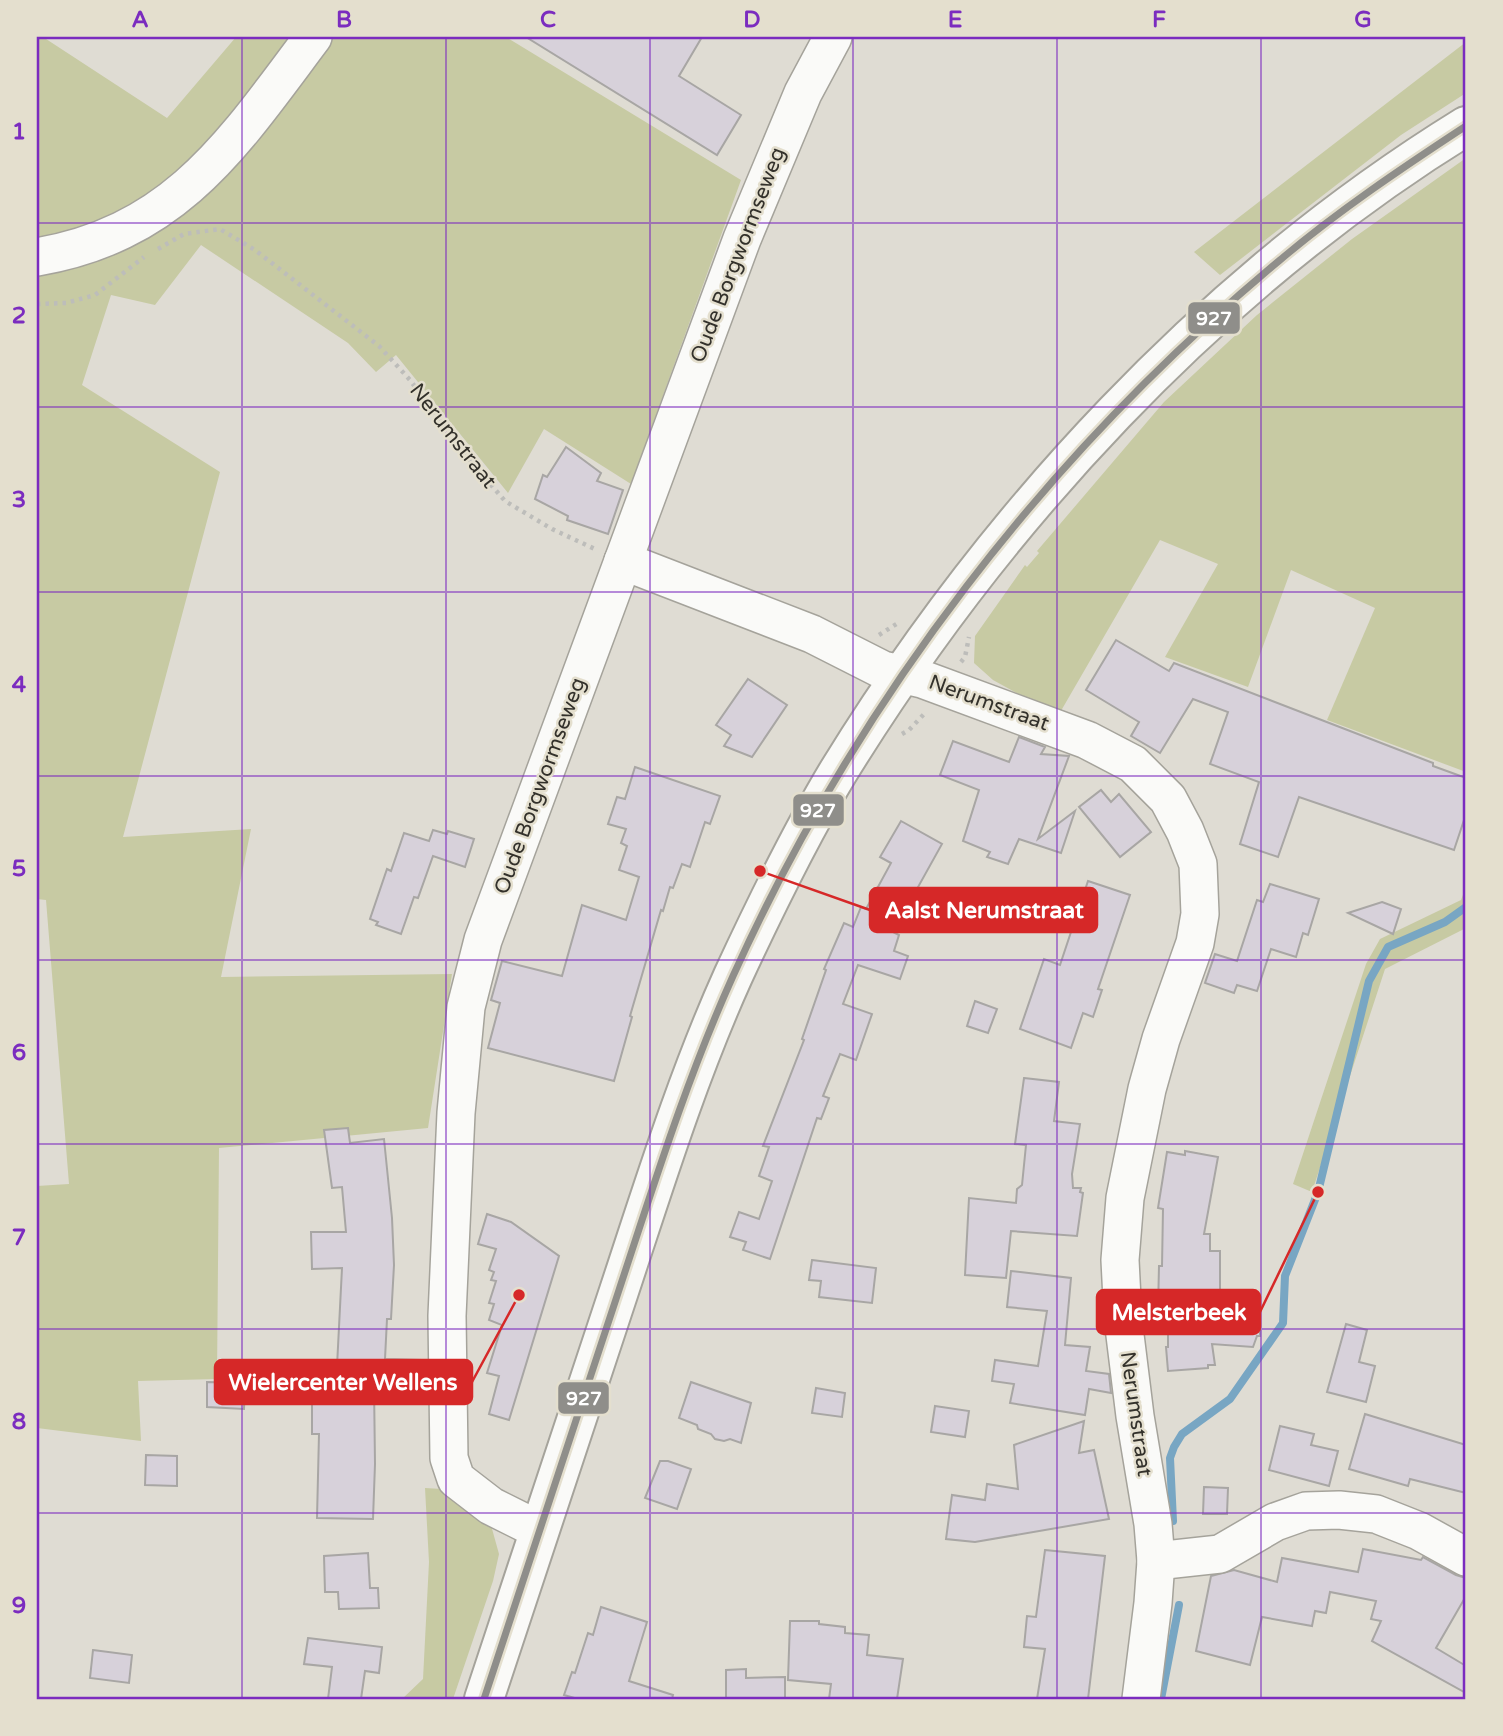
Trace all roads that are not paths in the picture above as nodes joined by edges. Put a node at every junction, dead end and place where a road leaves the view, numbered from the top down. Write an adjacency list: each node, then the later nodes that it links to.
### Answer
1 (313, 37): 4 (street)
2 (833, 37): 5 (street, Oude Borgwormseweg)
3 (1466, 126): 6 (main road)
4 (37, 257)
5 (623, 561): 6 (street, Nerumstraat); 7 (street, Oude Borgwormseweg)
6 (902, 675): 7 (main road); 9 (street, Nerumstraat)
7 (540, 1530): 10 (main road)
8 (1466, 1557): 9 (street)
9 (1156, 1560): 11 (street, Nerumstraat)
10 (484, 1699)
11 (1141, 1699)

